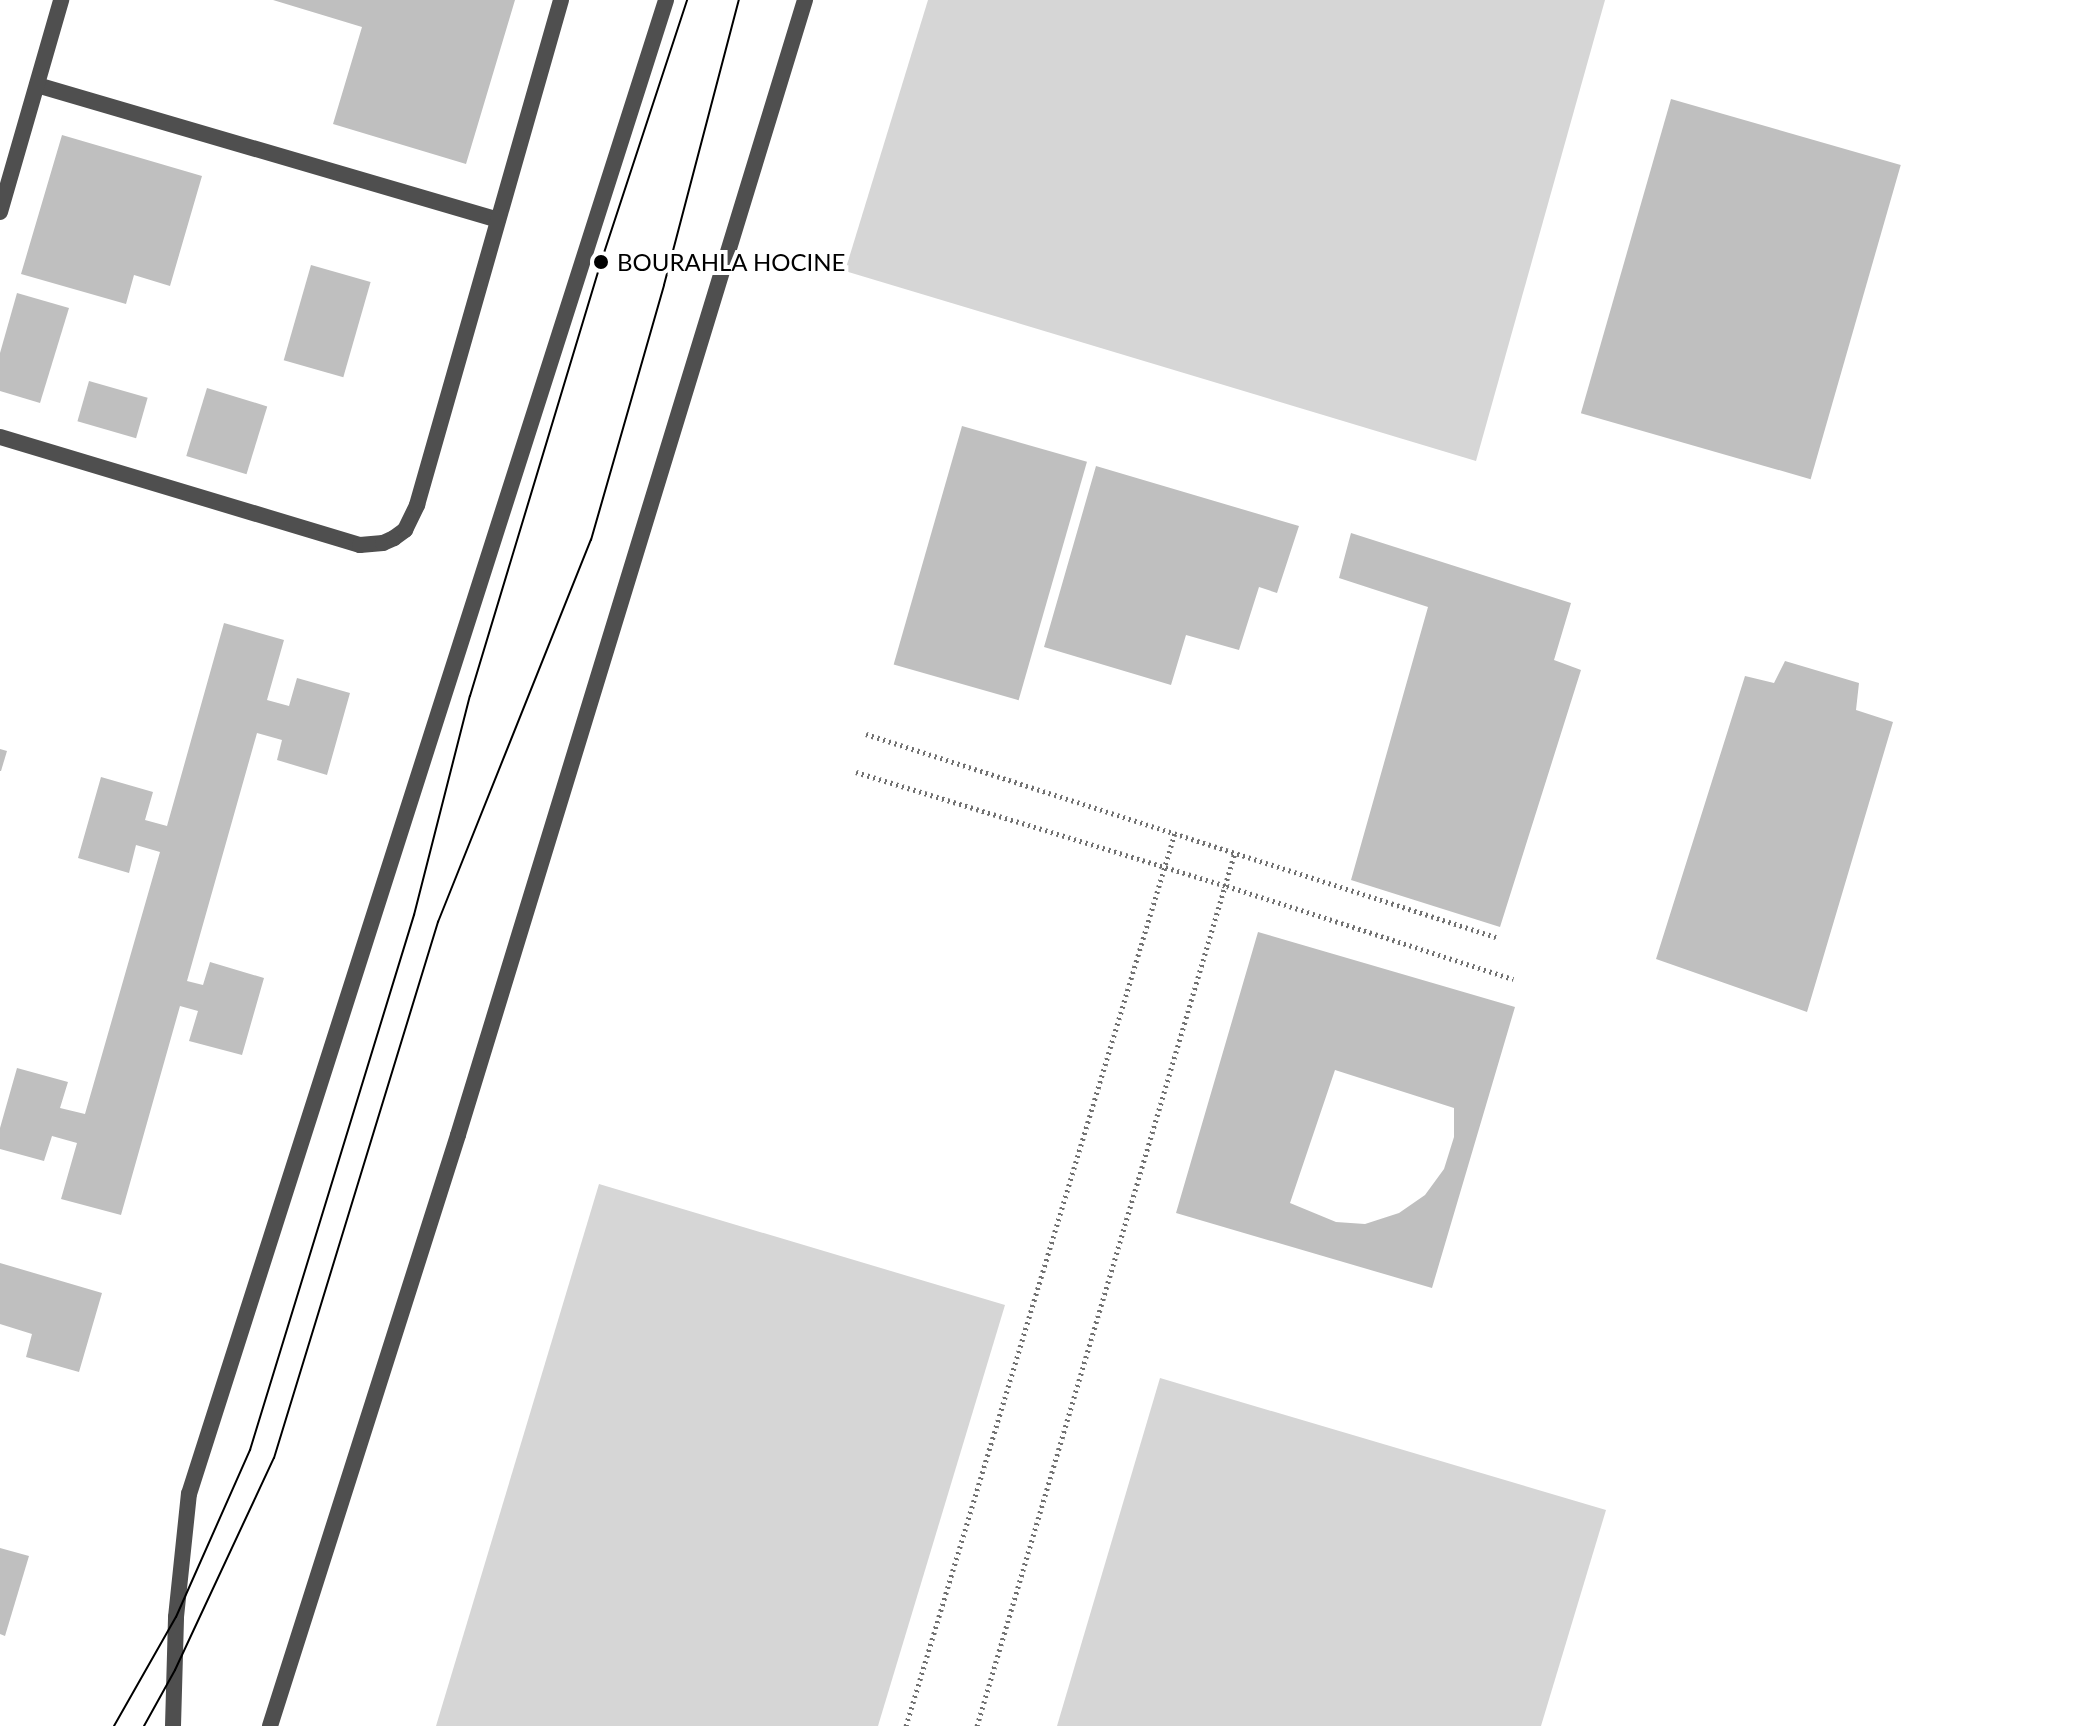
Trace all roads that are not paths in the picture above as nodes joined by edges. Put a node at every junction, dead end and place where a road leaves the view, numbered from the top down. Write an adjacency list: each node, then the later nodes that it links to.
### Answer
1 (61, 0): 5 (street)
2 (561, 0): 7 (street)
3 (666, 0): 9 (street)
4 (805, 0): 10 (street)
5 (37, 85): 6 (street); 7 (street)
6 (0, 212)
7 (498, 220): 8 (street)
8 (0, 437)
9 (173, 1726)
10 (270, 1726)

